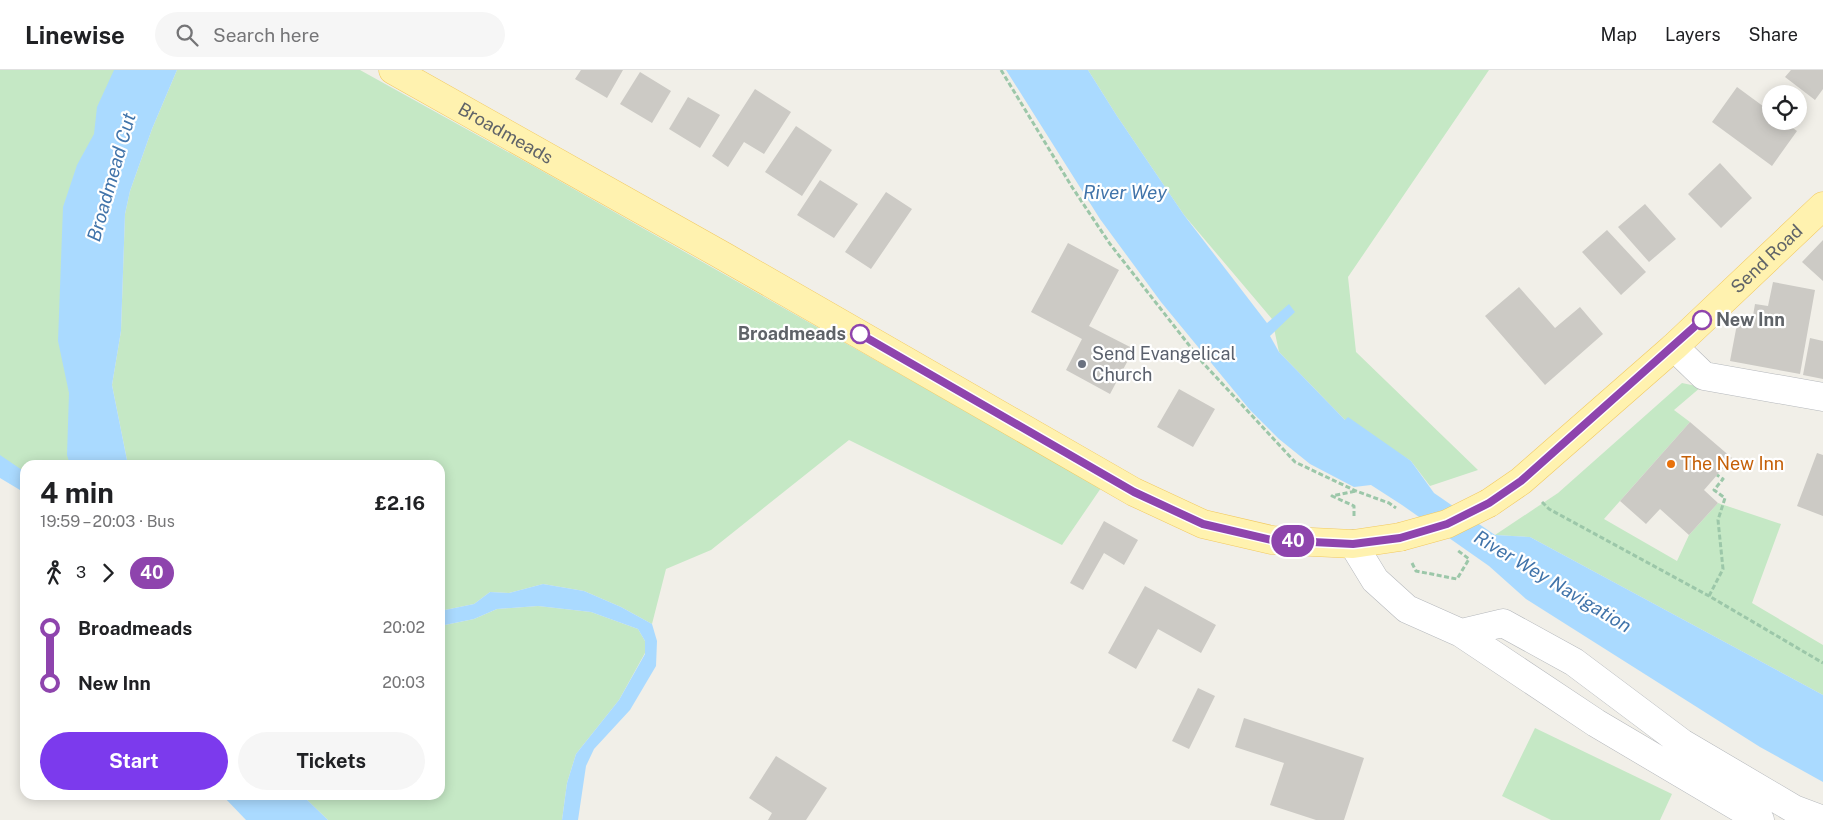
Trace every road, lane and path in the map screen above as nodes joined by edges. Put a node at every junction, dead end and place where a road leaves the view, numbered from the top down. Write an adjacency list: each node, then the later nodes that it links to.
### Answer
1 (393, 70): 9 (main road, Broadmeads)
2 (1001, 70): 9 (path)
3 (1823, 206): 4 (main road, Send Road)
4 (1674, 347): 5 (street); 8 (main road, Send Road, bridge)
5 (1823, 397)
6 (1717, 475): 10 (path)
7 (1549, 509): 10 (path)
8 (1400, 538): 9 (main road, Broadmeads)
9 (1353, 544): 11 (street)
10 (1709, 596): 12 (path)
11 (1461, 633): 13 (street); 14 (street)
12 (1823, 663)
13 (1760, 820)
14 (1823, 820)

